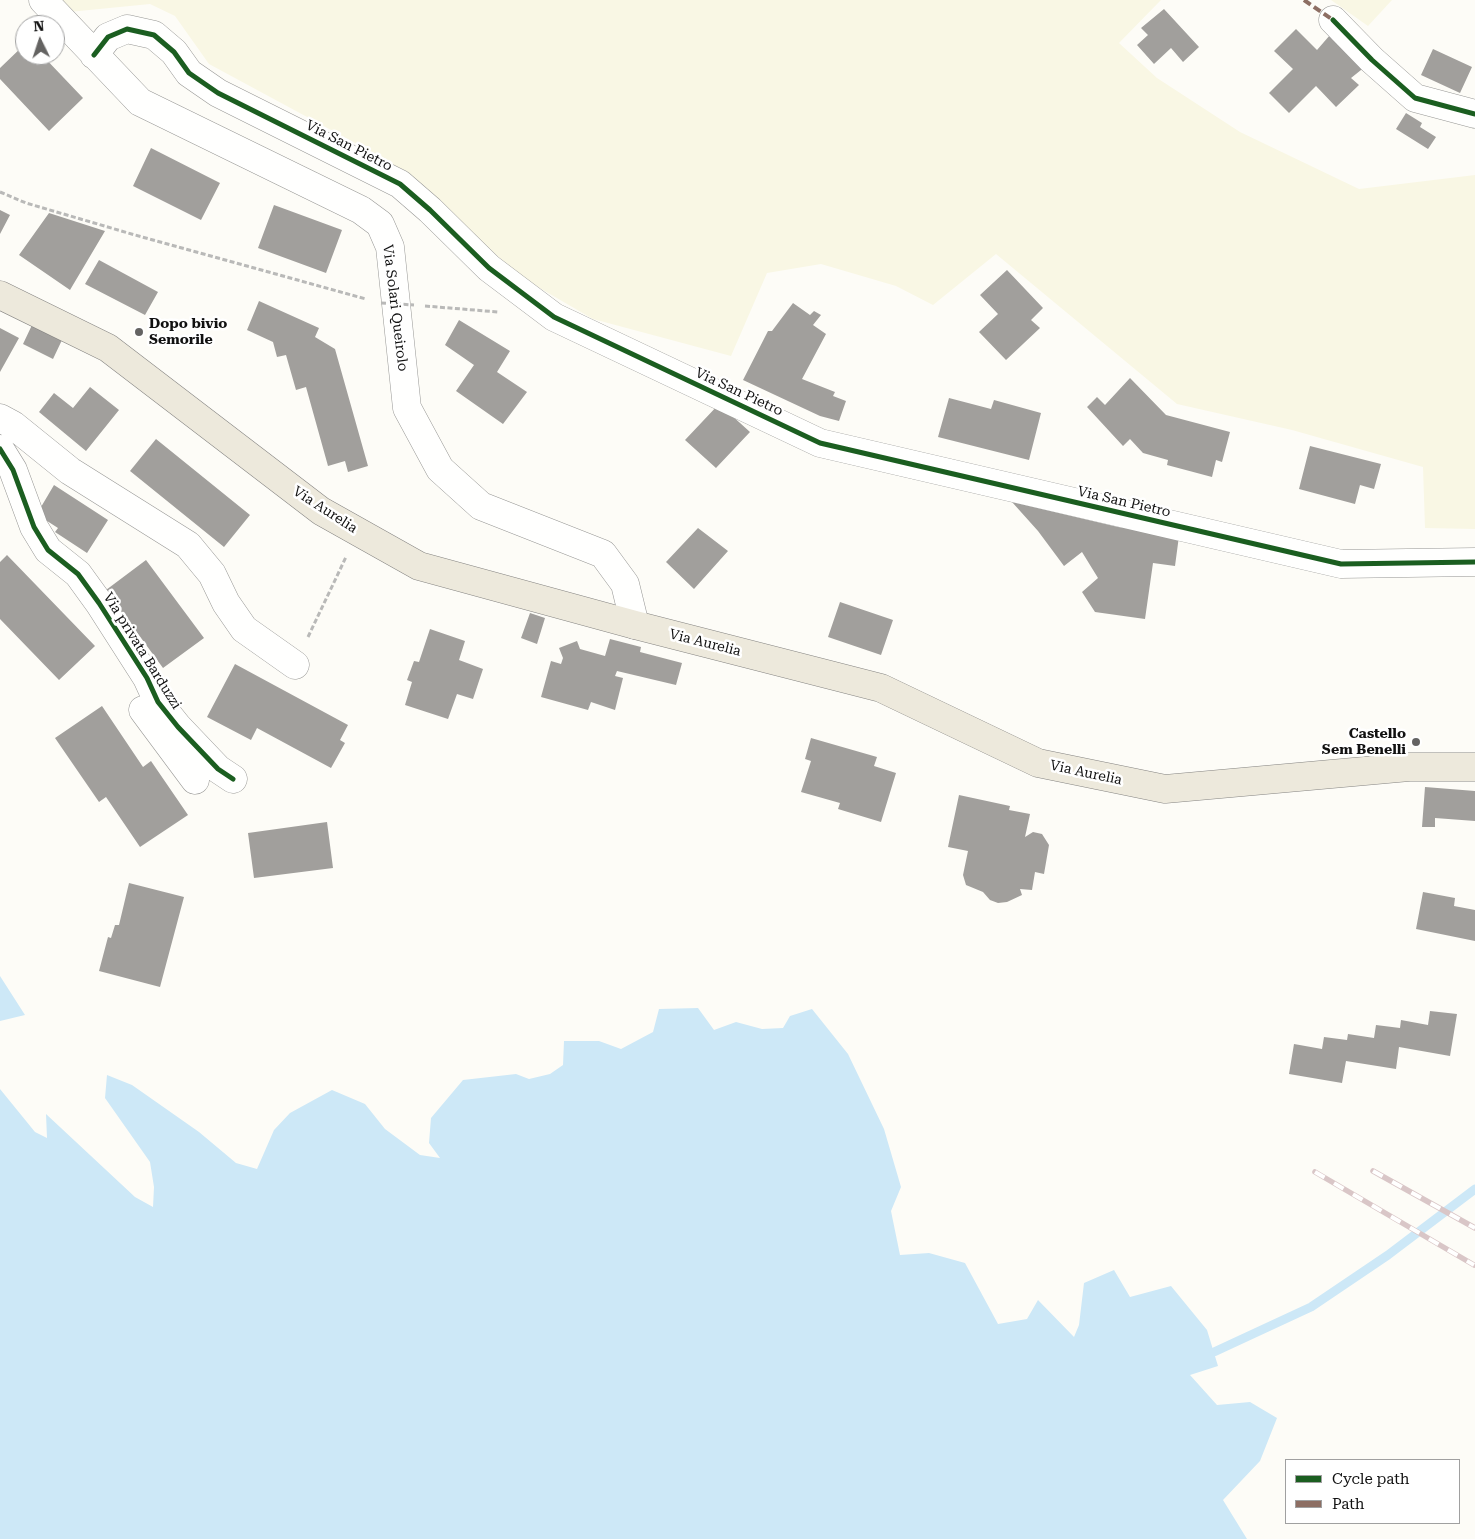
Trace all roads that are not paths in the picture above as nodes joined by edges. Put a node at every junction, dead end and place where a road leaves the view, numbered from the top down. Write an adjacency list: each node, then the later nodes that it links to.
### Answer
1 (43, 0): 3 (street, Via Solari Queirolo)
2 (1333, 20): 4 (street)
3 (94, 55): 8 (street, Via San Pietro); 9 (street, Via Solari Queirolo)
4 (1475, 114)
5 (0, 295): 9 (main road, Via Aurelia)
6 (0, 418): 11 (street)
7 (0, 449): 10 (street, Via privata Barduzzi)
8 (1475, 562)
9 (635, 625): 12 (main road, Via Aurelia)
10 (135, 660): 13 (street, Via privata Barduzzi); 14 (street)
11 (295, 665)
12 (1475, 767)
13 (233, 778)
14 (195, 780)

